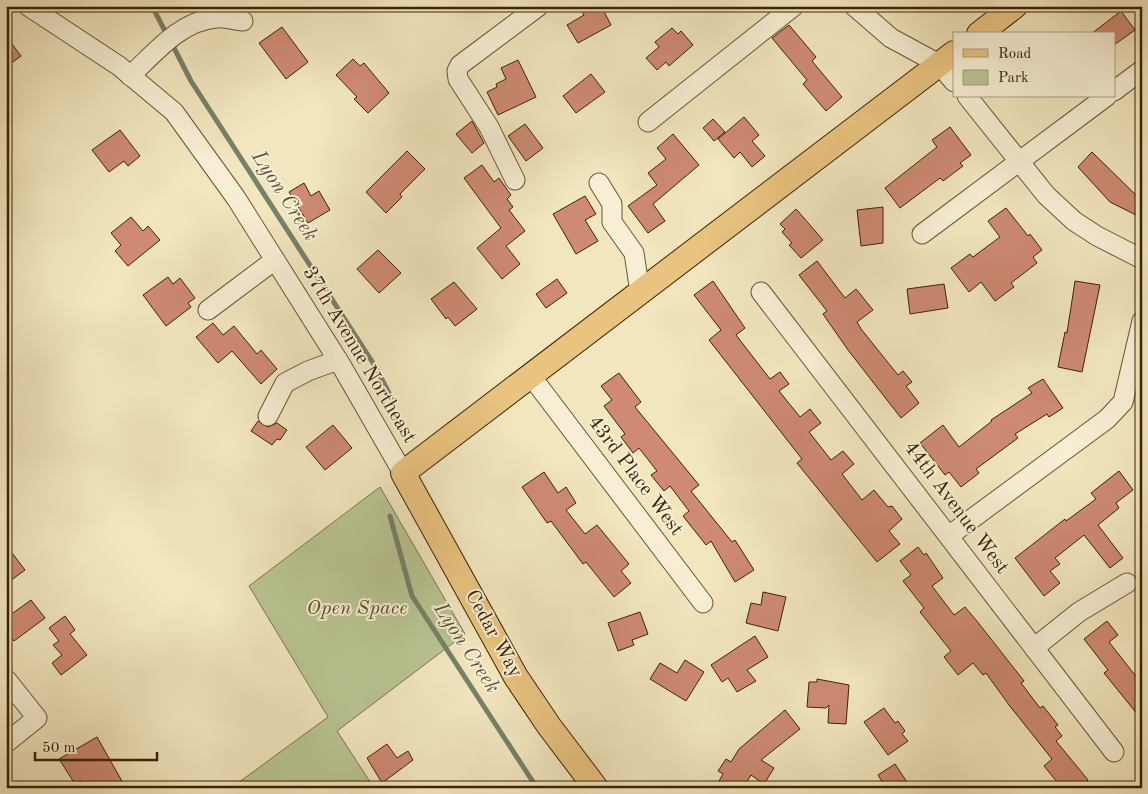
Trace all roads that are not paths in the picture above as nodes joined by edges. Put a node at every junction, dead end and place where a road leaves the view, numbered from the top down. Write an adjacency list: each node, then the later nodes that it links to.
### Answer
1 (28, 6): 10 (street, 37th Avenue Northeast)
2 (538, 6): 16 (street)
3 (794, 6): 14 (street)
4 (854, 6): 8 (street)
5 (1015, 6): 7 (main road)
6 (243, 21): 10 (street)
7 (982, 32)
8 (949, 66): 21 (main road)
9 (1142, 70): 11 (street)
10 (130, 76): 20 (street, 37th Avenue Northeast)
11 (1116, 90)
12 (968, 98): 15 (street)
13 (1104, 98): 15 (street)
14 (648, 122)
15 (1021, 161): 18 (street); 19 (street)
16 (515, 180)
17 (599, 183): 21 (street)
18 (922, 234)
19 (1142, 259)
20 (275, 260): 23 (street); 25 (street, 37th Avenue Northeast)
21 (640, 292): 26 (main road)
22 (761, 292): 29 (street, 44th Avenue West)
23 (208, 310)
24 (1142, 321): 29 (street)
25 (338, 360): 27 (street); 28 (street, 37th Avenue Northeast)
26 (531, 376): 28 (main road); 31 (street, 43rd Place West)
27 (268, 416)
28 (403, 473): 36 (main road, Cedar Way)
29 (950, 535): 32 (street, 44th Avenue West)
30 (1127, 583): 32 (street)
31 (703, 603)
32 (1034, 648): 35 (street, 44th Avenue West)
33 (6, 679): 34 (street)
34 (6, 742)
35 (1114, 752)
36 (596, 788)

